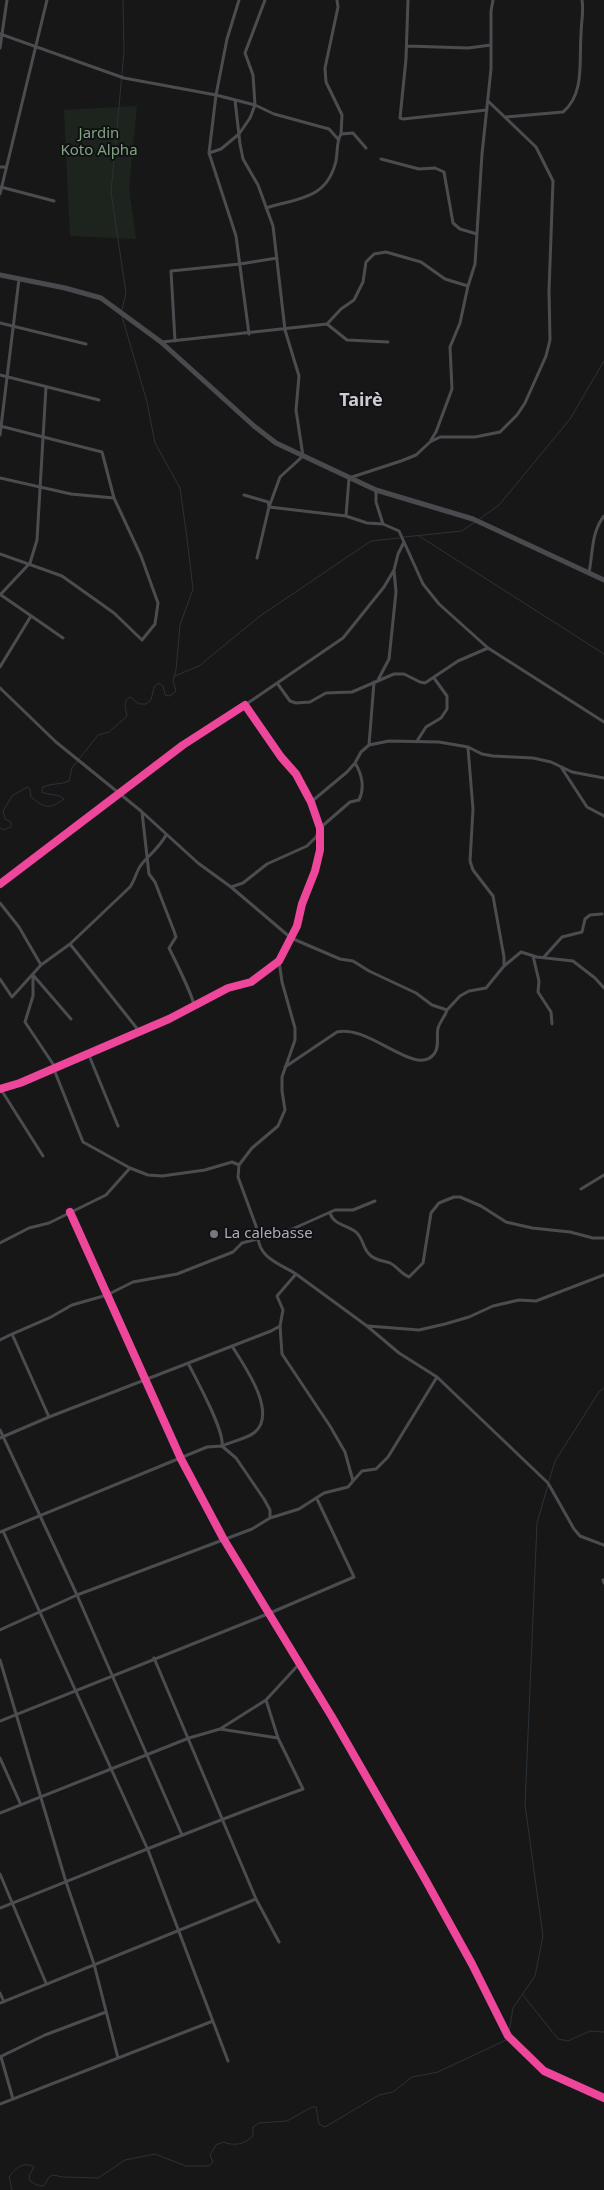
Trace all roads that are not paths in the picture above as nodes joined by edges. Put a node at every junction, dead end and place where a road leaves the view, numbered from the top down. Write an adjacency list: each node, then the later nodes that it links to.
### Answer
1 (7, 0): 9 (street)
2 (47, 0): 12 (street)
3 (239, 0): 14 (street)
4 (265, 0): 17 (street)
5 (337, 0): 21 (street)
6 (408, 0): 10 (street)
7 (493, 0): 11 (street)
8 (582, 0): 19 (street)
9 (1, 35): 12 (street); 13 (street)
10 (407, 46): 11 (street); 18 (street)
11 (491, 46): 16 (street)
12 (35, 47): 14 (street); 27 (street)
13 (0, 48)
14 (216, 95): 15 (street); 24 (street)
15 (235, 100): 17 (street); 20 (street)
16 (488, 101): 18 (street); 19 (street)
17 (255, 105): 20 (street); 22 (street)
18 (487, 110): 32 (street)
19 (506, 117): 54 (street)
20 (239, 134): 24 (street); 31 (street)
21 (341, 134): 22 (street); 23 (street)
22 (338, 139): 31 (street)
23 (366, 148)
24 (210, 153): 34 (street)
25 (381, 159): 32 (street)
26 (0, 167): 27 (street)
27 (6, 167): 28 (street)
28 (1, 187): 29 (street); 30 (street)
29 (0, 194)
30 (54, 201)
31 (266, 208): 33 (street)
32 (477, 234): 37 (street)
33 (277, 258): 34 (street); 41 (street)
34 (240, 264): 42 (street); 43 (street)
35 (0, 275): 36 (street)
36 (19, 278): 40 (street); 44 (street)
37 (468, 286): 39 (street); 54 (street)
38 (0, 323): 40 (street)
39 (327, 324): 41 (street); 45 (street)
40 (13, 327): 46 (street); 48 (street)
41 (285, 330): 42 (street); 55 (street)
42 (249, 334): 43 (street)
43 (175, 341): 44 (street)
44 (161, 342): 55 (street)
45 (388, 342)
46 (86, 344)
47 (0, 375): 48 (street)
48 (7, 377): 49 (street); 51 (street)
49 (46, 388): 50 (street); 53 (street)
50 (100, 400)
51 (1, 426): 52 (street); 53 (street)
52 (0, 436)
53 (44, 436): 58 (street); 61 (street)
54 (430, 442): 57 (street)
55 (303, 456): 57 (street); 62 (street)
56 (0, 478): 58 (street)
57 (349, 478): 59 (street); 63 (street)
58 (41, 488): 61 (street); 69 (street)
59 (376, 490): 65 (street); 71 (street)
60 (244, 495): 62 (street)
61 (114, 498): 69 (street)
62 (268, 507): 63 (street); 68 (street)
63 (346, 516): 65 (street)
64 (604, 516): 71 (street)
65 (383, 524): 66 (street)
66 (404, 542): 70 (street); 76 (street)
67 (0, 554): 69 (street)
68 (257, 558)
69 (30, 563): 73 (street)
70 (394, 570): 79 (street); 80 (street)
71 (589, 573): 72 (street)
72 (604, 580)
73 (0, 595): 74 (street)
74 (31, 616): 75 (street); 77 (street)
75 (63, 638)
76 (488, 648): 78 (street); 83 (street)
77 (0, 667)
78 (434, 678): 79 (street); 84 (street)
79 (376, 681): 80 (street); 85 (street)
80 (277, 683): 82 (street)
81 (0, 688): 90 (street)
82 (245, 705): 90 (street); 91 (street)
83 (604, 722)
84 (417, 742): 85 (street); 86 (street)
85 (369, 745): 87 (street)
86 (468, 747): 88 (street); 107 (street)
87 (355, 763): 91 (street); 94 (street)
88 (560, 766): 89 (street); 93 (street)
89 (604, 778)
90 (120, 795): 92 (street); 97 (street)
91 (311, 802): 94 (street)
92 (141, 811): 95 (street); 96 (street)
93 (604, 816)
94 (320, 828): 98 (street); 101 (street)
95 (166, 835): 96 (street); 98 (street)
96 (148, 859): 102 (street); 111 (street)
97 (0, 884)
98 (231, 886): 101 (street)
99 (0, 903): 106 (street)
100 (602, 914): 104 (street)
101 (291, 938): 105 (street); 112 (street)
102 (70, 944): 106 (street); 115 (street)
103 (533, 956): 104 (street); 107 (street); 114 (street)
104 (544, 958): 110 (street)
105 (279, 961): 111 (street); 118 (street)
106 (41, 965): 108 (street)
107 (504, 966): 112 (street)
108 (33, 974): 109 (street); 113 (street); 117 (street)
109 (0, 979)
110 (604, 988)
111 (194, 1006): 115 (street)
112 (447, 1010): 118 (street)
113 (71, 1019)
114 (552, 1024)
115 (139, 1031): 116 (street)
116 (88, 1053): 117 (street); 120 (street)
117 (54, 1067): 119 (street); 123 (street)
118 (284, 1068): 122 (street)
119 (0, 1088): 121 (street)
120 (118, 1126)
121 (44, 1156)
122 (239, 1165): 123 (street); 129 (street)
123 (130, 1168): 127 (street)
124 (604, 1175): 125 (street)
125 (581, 1189)
126 (375, 1201): 128 (street)
127 (70, 1212): 131 (street); 134 (street)
128 (330, 1213): 129 (street); 130 (street)
129 (258, 1238): 132 (street); 134 (street)
130 (604, 1238)
131 (0, 1243)
132 (296, 1274): 135 (street); 136 (street)
133 (604, 1275): 136 (street)
134 (107, 1295): 137 (street); 142 (street)
135 (280, 1326): 139 (street); 148 (street)
136 (367, 1326): 141 (street)
137 (12, 1334): 138 (street); 143 (street)
138 (0, 1340)
139 (231, 1346): 140 (street); 146 (street)
140 (188, 1363): 142 (street); 146 (street)
141 (437, 1377): 148 (street); 154 (street)
142 (146, 1379): 143 (street); 147 (street)
143 (49, 1418): 145 (street)
144 (0, 1430): 145 (street)
145 (1, 1438): 150 (street)
146 (222, 1446): 147 (street); 151 (street)
147 (181, 1459): 150 (street); 153 (street)
148 (353, 1481): 149 (street)
149 (317, 1499): 151 (street); 157 (street)
150 (40, 1516): 152 (street); 155 (street)
151 (270, 1518): 153 (street)
152 (2, 1531): 156 (street)
153 (223, 1538): 155 (street); 157 (street)
154 (604, 1545)
155 (77, 1595): 156 (street); 162 (street)
156 (40, 1611): 158 (street); 163 (street)
157 (270, 1614): 159 (street); 161 (street)
158 (0, 1630)
159 (154, 1658): 162 (street); 168 (street)
160 (0, 1660): 165 (street)
161 (300, 1663): 164 (street); 195 (street)
162 (112, 1676): 163 (street); 170 (street)
163 (76, 1691): 165 (street); 172 (street)
164 (266, 1700): 167 (street); 169 (street)
165 (16, 1715): 166 (street); 173 (street)
166 (0, 1721)
167 (220, 1729): 168 (street); 169 (street)
168 (189, 1738): 170 (street); 176 (street)
169 (278, 1738): 176 (street)
170 (147, 1755): 172 (street); 177 (street)
171 (0, 1758): 174 (street)
172 (111, 1769): 173 (street); 178 (street)
173 (40, 1797): 174 (street); 180 (street)
174 (21, 1805): 175 (street)
175 (0, 1814)
176 (222, 1818): 177 (street); 181 (street)
177 (182, 1835): 178 (street)
178 (148, 1850): 180 (street); 184 (street)
179 (0, 1874): 182 (street)
180 (66, 1882): 182 (street); 186 (street)
181 (256, 1899): 184 (street); 185 (street)
182 (12, 1904): 183 (street); 187 (street)
183 (0, 1908)
184 (178, 1930): 186 (street); 191 (street)
185 (279, 1942)
186 (94, 1964): 187 (street); 190 (street)
187 (46, 1983): 189 (street)
188 (0, 1993): 189 (street)
189 (2, 2002)
190 (106, 2012): 192 (street); 193 (street)
191 (213, 2021): 193 (street); 194 (street)
192 (1, 2057): 196 (street)
193 (118, 2058): 196 (street)
194 (228, 2061)
195 (604, 2098)
196 (13, 2099): 197 (street)
197 (0, 2104)

